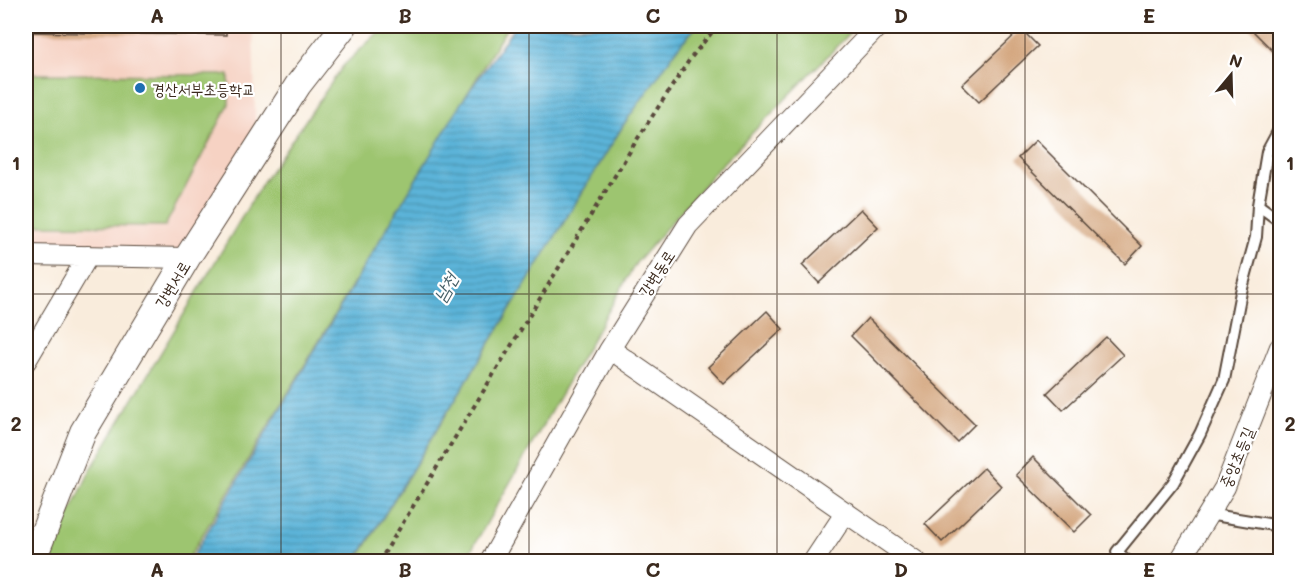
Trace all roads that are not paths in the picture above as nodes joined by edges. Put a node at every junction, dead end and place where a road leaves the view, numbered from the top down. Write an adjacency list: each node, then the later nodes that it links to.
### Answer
1 (878, 26): 10 (street, 강변동로)
2 (336, 29): 8 (street, 강변서로)
3 (1281, 128): 4 (lane)
4 (1258, 206): 5 (lane); 19 (lane)
5 (1281, 221)
6 (26, 255): 7 (street)
7 (88, 256): 8 (street); 11 (street)
8 (187, 258): 15 (street, 강변서로)
9 (1281, 347): 13 (street, 중앙초등길)
10 (610, 349): 12 (street); 16 (street, 강변동로)
11 (26, 361)
12 (846, 512): 17 (street); 18 (street)
13 (1208, 514): 14 (lane); 20 (street, 중앙초등길)
14 (1281, 526)
15 (32, 561)
16 (490, 561)
17 (813, 561)
18 (917, 561)
19 (1128, 561)
20 (1179, 561)

